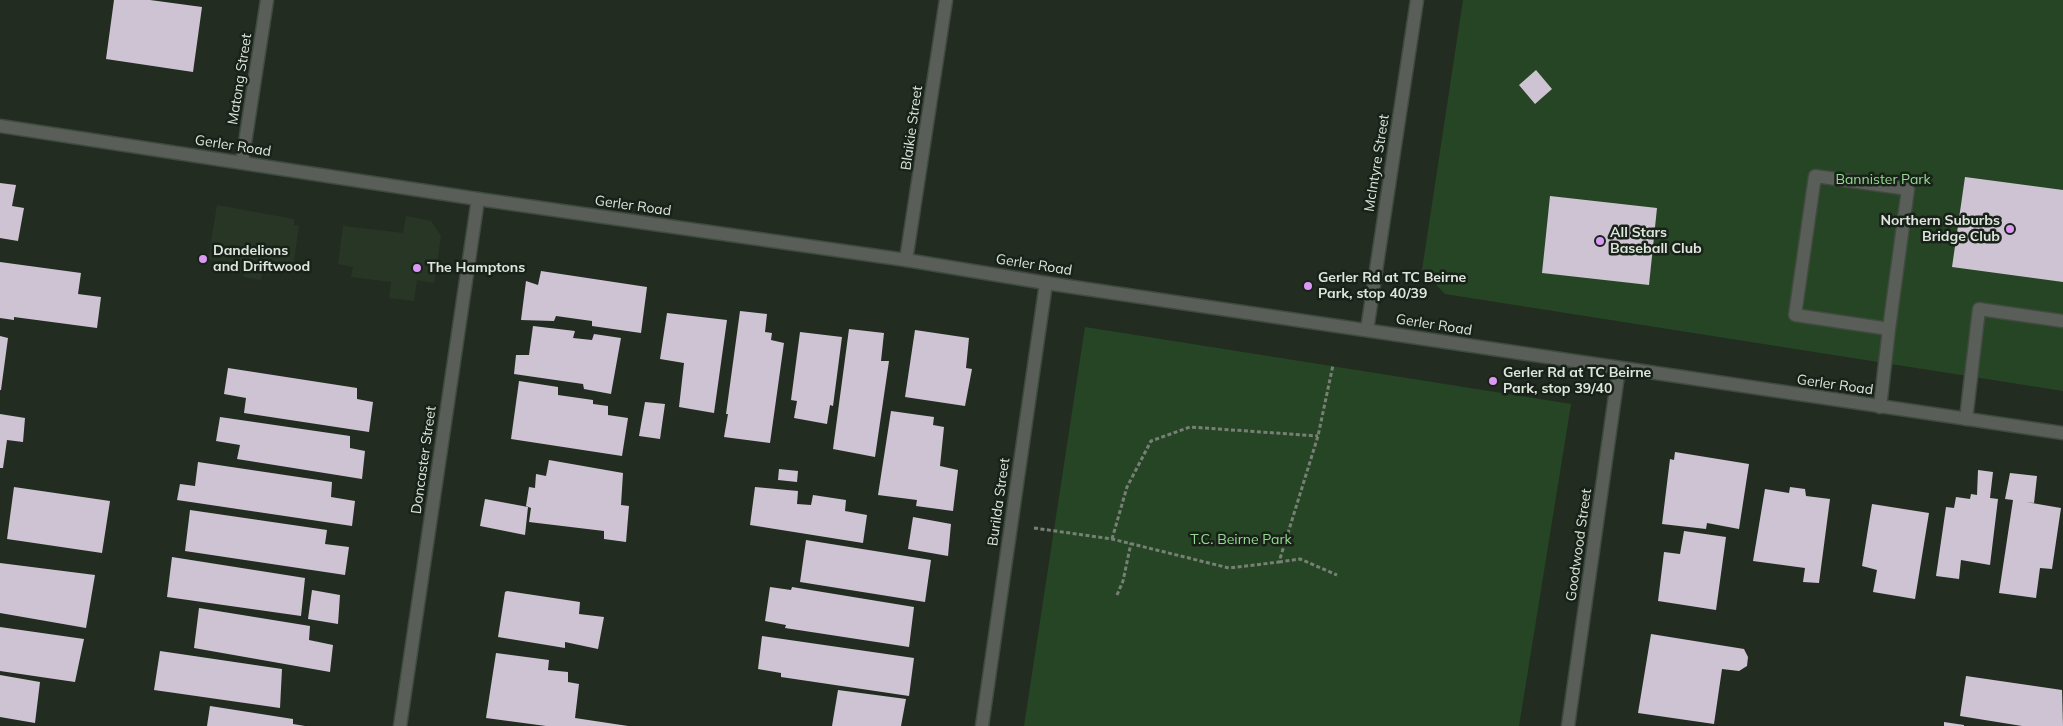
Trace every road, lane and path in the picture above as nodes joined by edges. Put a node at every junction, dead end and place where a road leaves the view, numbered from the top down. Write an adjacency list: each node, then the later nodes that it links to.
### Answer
1 (267, 0): 5 (street, Matong Street)
2 (946, 0): 7 (street, Blaikie Street)
3 (1417, 0): 11 (street, McIntyre Street)
4 (0, 126): 5 (street, Gerler Road)
5 (242, 162): 6 (street, Gerler Road)
6 (478, 199): 7 (street, Gerler Road); 24 (street, Doncaster Street)
7 (906, 260): 8 (street, Gerler Road)
8 (1046, 283): 11 (street, Gerler Road); 18 (street, Burilda Street)
9 (2063, 322): 15 (street)
10 (1889, 328): 10 (street); 14 (street)
11 (1367, 330): 13 (street, Gerler Road)
12 (1333, 365): 17 (path)
13 (1619, 368): 14 (street, Gerler Road); 26 (street, Goodwood Street)
14 (1880, 407): 15 (street, Gerler Road)
15 (1966, 419): 16 (street, Gerler Road)
16 (2063, 433)
17 (1318, 436): 19 (path); 21 (path)
18 (1010, 525): 19 (path); 25 (street, Burilda Street)
19 (1112, 538): 20 (path)
20 (1131, 543): 21 (path); 23 (path)
21 (1279, 562): 22 (path)
22 (1337, 575)
23 (1117, 595)
24 (400, 726)
25 (982, 726)
26 (1568, 726)

